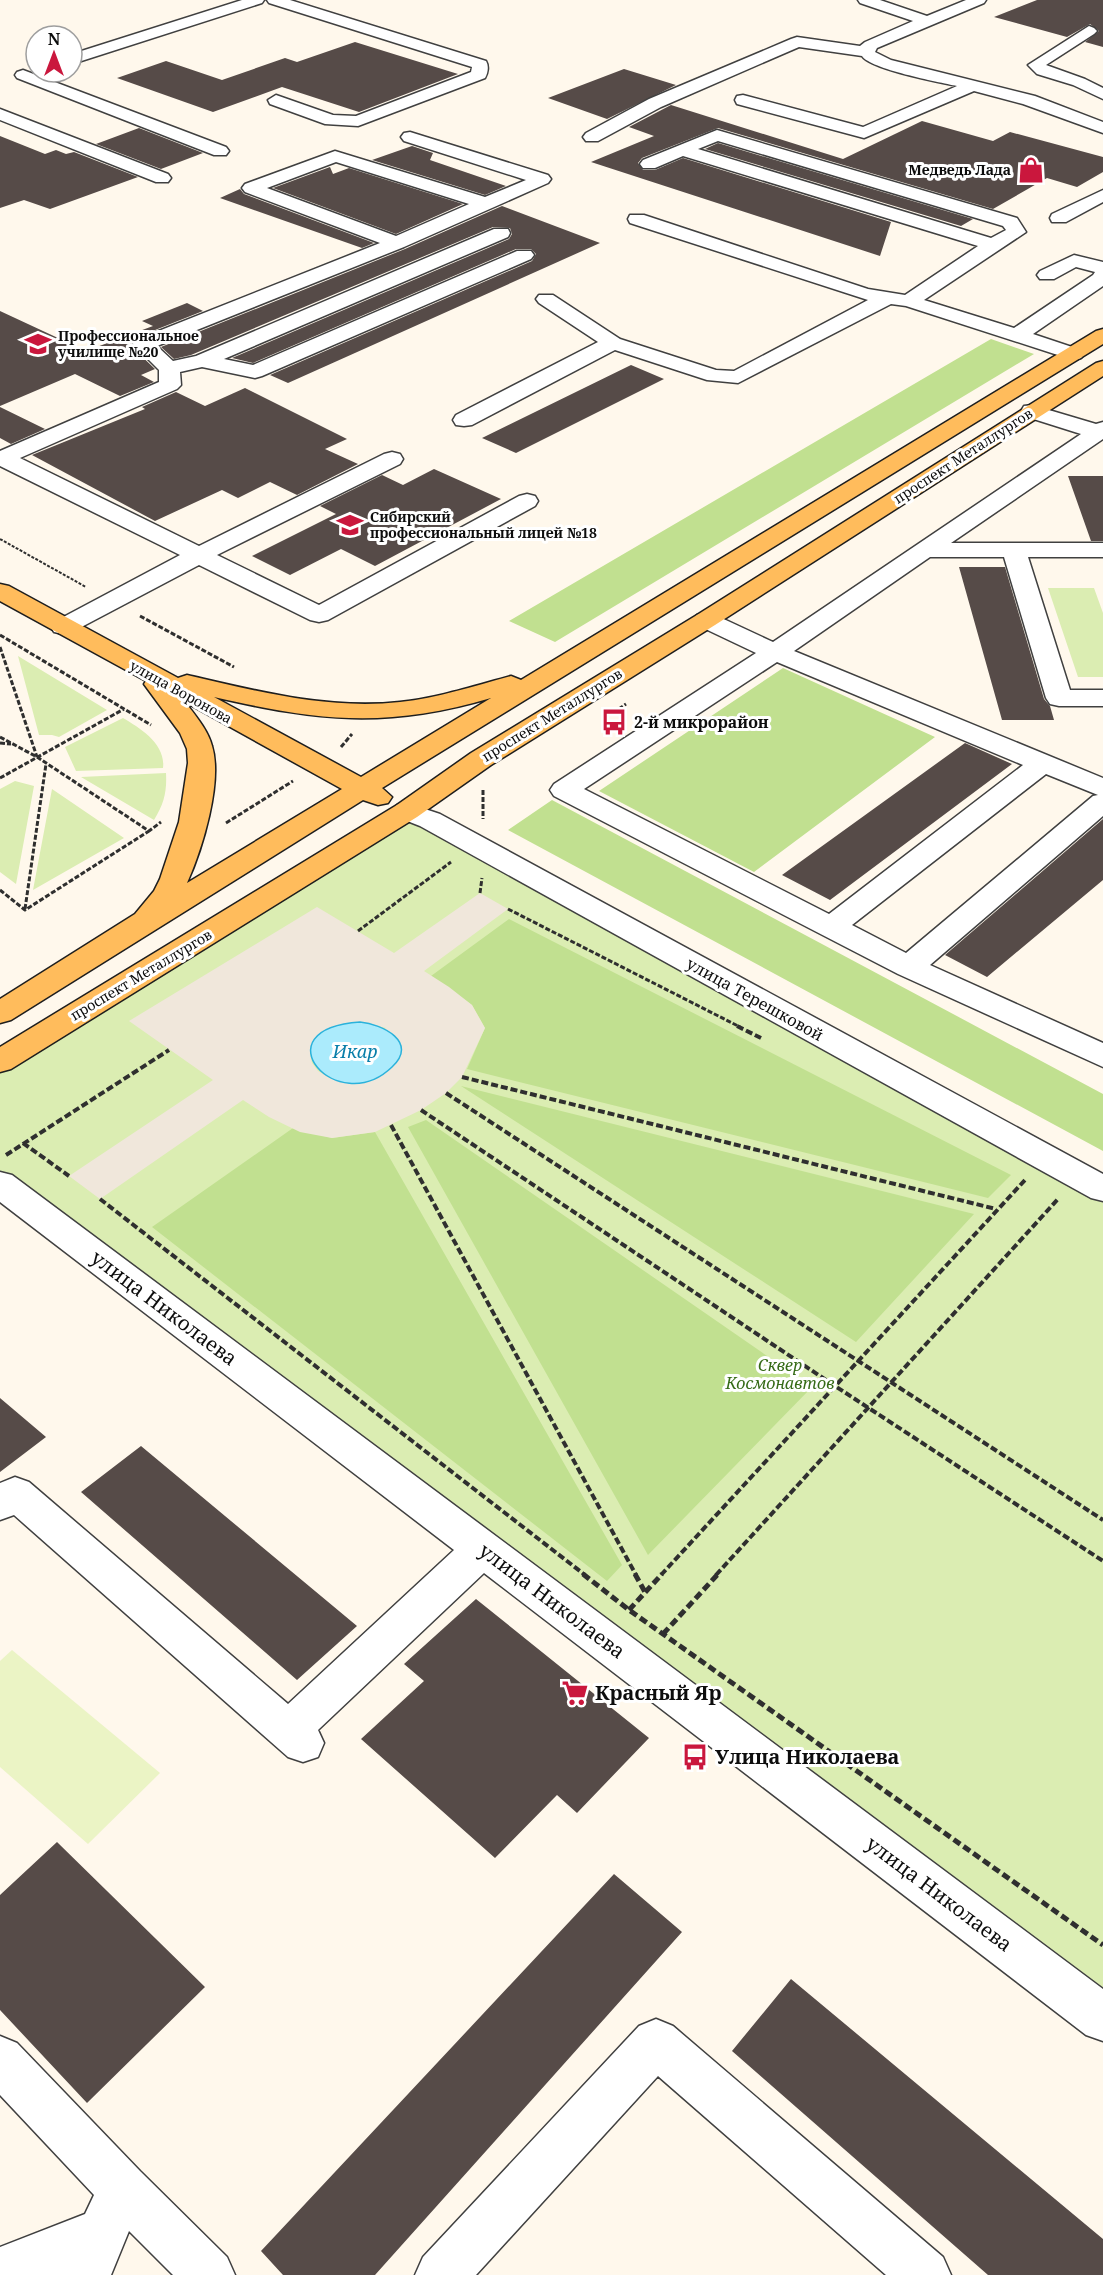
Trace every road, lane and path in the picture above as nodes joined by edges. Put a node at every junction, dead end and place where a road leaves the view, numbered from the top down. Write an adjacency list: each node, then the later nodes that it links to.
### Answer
1 (257, 0): 10 (street)
2 (274, 0): 6 (street)
3 (865, 0): 7 (street)
4 (979, 0): 7 (street)
5 (345, 3): 6 (street)
6 (319, 14): 14 (street)
7 (927, 21): 9 (street)
8 (1089, 31): 13 (street)
9 (867, 52): 12 (street); 19 (street)
10 (84, 55)
11 (22, 75): 21 (street)
12 (971, 86): 15 (street); 17 (street)
13 (1103, 94)
14 (276, 100)
15 (743, 100)
16 (0, 114): 23 (street)
17 (1103, 128)
18 (410, 137): 25 (street)
19 (592, 137)
20 (683, 150): 22 (street); 30 (street); 30 (street)
21 (220, 151)
22 (649, 164)
23 (162, 178)
24 (1103, 195): 26 (street)
25 (484, 203): 29 (street); 29 (street)
26 (1059, 218)
27 (637, 219): 35 (street)
28 (501, 233): 42 (street)
29 (397, 243): 44 (street)
30 (993, 245): 37 (street)
31 (525, 255): 42 (street)
32 (1103, 268): 34 (street)
33 (1103, 274): 38 (street)
34 (1047, 275)
35 (887, 298): 37 (street); 40 (street)
36 (546, 299): 40 (street)
37 (909, 301): 38 (street)
38 (1018, 335): 41 (street)
39 (1103, 335): 41 (main road, проспект Металлургов)
40 (613, 343): 46 (street)
41 (1074, 354): 63 (main road, проспект Металлургов)
42 (202, 360): 44 (street)
43 (1103, 367): 45 (main road, проспект Металлургов)
44 (169, 368): 48 (street)
45 (1032, 411): 47 (street); 58 (main road, проспект Металлургов)
46 (464, 420)
47 (1101, 430): 52 (street)
48 (1, 458): 55 (street)
49 (392, 459): 55 (street)
50 (527, 501): 55 (street)
51 (0, 539): 57 (path)
52 (926, 550): 53 (street); 62 (street)
53 (1014, 550): 54 (street); 66 (street)
54 (1103, 550)
55 (199, 555): 57 (street)
56 (0, 591): 59 (main road, улица Воронова)
57 (110, 600): 59 (street); 64 (path)
58 (706, 620): 62 (street); 80 (main road, проспект Металлургов)
59 (63, 627): 65 (main road, улица Воронова)
60 (0, 635): 67 (path)
61 (0, 647): 72 (path)
62 (775, 652): 73 (street); 88 (street)
63 (579, 656): 65 (main road); 78 (main road, проспект Металлургов)
64 (241, 670)
65 (150, 675): 78 (main road, улица Воронова); 87 (main road)
66 (1103, 698)
67 (124, 709): 68 (path); 72 (path)
68 (152, 725)
69 (0, 737): 71 (path)
70 (0, 743): 71 (path)
71 (12, 745): 72 (path)
72 (37, 757): 74 (path); 75 (path)
73 (1044, 762): 77 (street); 88 (street)
74 (46, 764): 83 (path); 86 (path)
75 (0, 778)
76 (294, 780): 82 (path)
77 (1103, 788)
78 (363, 789): 80 (main road, улица Воронова); 87 (main road, проспект Металлургов)
79 (1103, 802): 90 (street)
80 (407, 811): 84 (street, улица Терешковой); 94 (main road, проспект Металлургов)
81 (165, 819): 83 (path)
82 (217, 828)
83 (149, 831): 86 (path)
84 (475, 845): 89 (path); 104 (street, улица Терешковой)
85 (0, 890): 86 (path)
86 (25, 910)
87 (144, 922): 91 (main road, проспект Металлургов)
88 (832, 926): 90 (street)
89 (358, 931)
90 (909, 967): 92 (street)
91 (0, 1012)
92 (1097, 1044)
93 (169, 1050): 99 (path)
94 (0, 1061)
95 (462, 1077): 107 (path)
96 (446, 1093): 108 (path)
97 (422, 1110): 110 (path)
98 (391, 1125): 116 (path)
99 (23, 1143): 100 (path); 102 (path)
100 (0, 1159)
101 (1030, 1175): 107 (path)
102 (69, 1176)
103 (0, 1185): 114 (street, улица Николаева)
104 (1103, 1189)
105 (1062, 1194): 109 (path)
106 (100, 1199): 117 (path)
107 (996, 1209): 108 (path)
108 (858, 1362): 109 (path); 110 (path)
109 (893, 1383): 111 (path); 113 (path)
110 (835, 1386): 111 (path); 116 (path)
111 (870, 1407): 115 (path); 118 (path)
112 (0, 1504): 114 (street)
113 (1103, 1520)
114 (482, 1549): 120 (street, улица Николаева)
115 (1103, 1561)
116 (645, 1593): 117 (path)
117 (630, 1610): 118 (path)
118 (663, 1634): 119 (path)
119 (1103, 1945)
120 (1103, 2018)
121 (0, 2060): 122 (street)
122 (103, 2232): 123 (street); 124 (street)
123 (0, 2272)
124 (209, 2275)
125 (441, 2275): 126 (street)
126 (925, 2275)

